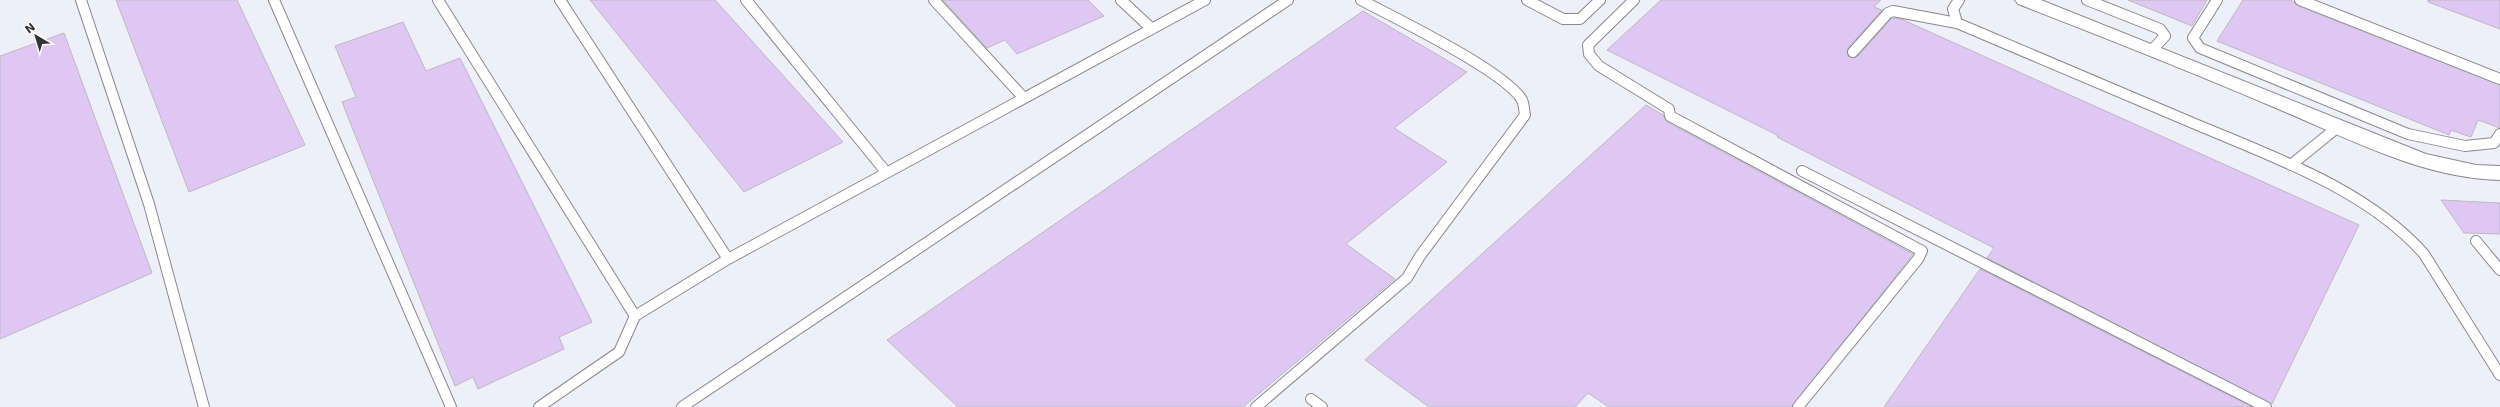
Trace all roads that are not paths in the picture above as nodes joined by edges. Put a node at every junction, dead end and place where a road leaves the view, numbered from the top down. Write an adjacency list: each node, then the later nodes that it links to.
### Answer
1 (81, 0): 37 (lane)
2 (274, 0): 38 (lane)
3 (438, 0): 34 (lane)
4 (560, 0): 32 (lane)
5 (746, 0): 29 (lane)
6 (934, 0): 24 (lane)
7 (1121, 0): 20 (lane)
8 (1205, 0): 20 (lane)
9 (1288, 0): 40 (lane)
10 (1362, 0): 41 (lane)
11 (1527, 0): 12 (lane)
12 (1600, 0)
13 (1634, 0): 43 (lane)
14 (1959, 0): 19 (lane)
15 (2024, 0): 21 (street)
16 (2087, 0): 21 (lane)
17 (2216, 0): 26 (lane)
18 (2300, 0): 23 (lane)
19 (1957, 23): 22 (lane); 27 (lane)
20 (1152, 29): 24 (lane)
21 (2153, 49): 25 (street)
22 (1853, 52)
23 (2500, 79)
24 (1023, 97): 29 (lane)
25 (2339, 126): 27 (lane); 30 (street)
26 (2500, 134)
27 (2291, 165): 35 (lane)
28 (1802, 171): 44 (lane)
29 (886, 172): 32 (lane)
30 (2500, 172)
31 (2476, 241): 33 (lane)
32 (728, 259): 34 (lane)
33 (2500, 270)
34 (635, 316): 39 (lane)
35 (2500, 375)
36 (1311, 399): 42 (lane)
37 (204, 407)
38 (451, 407)
39 (538, 407)
40 (682, 407)
41 (1256, 407)
42 (1322, 407)
43 (1798, 407)
44 (2266, 407)

